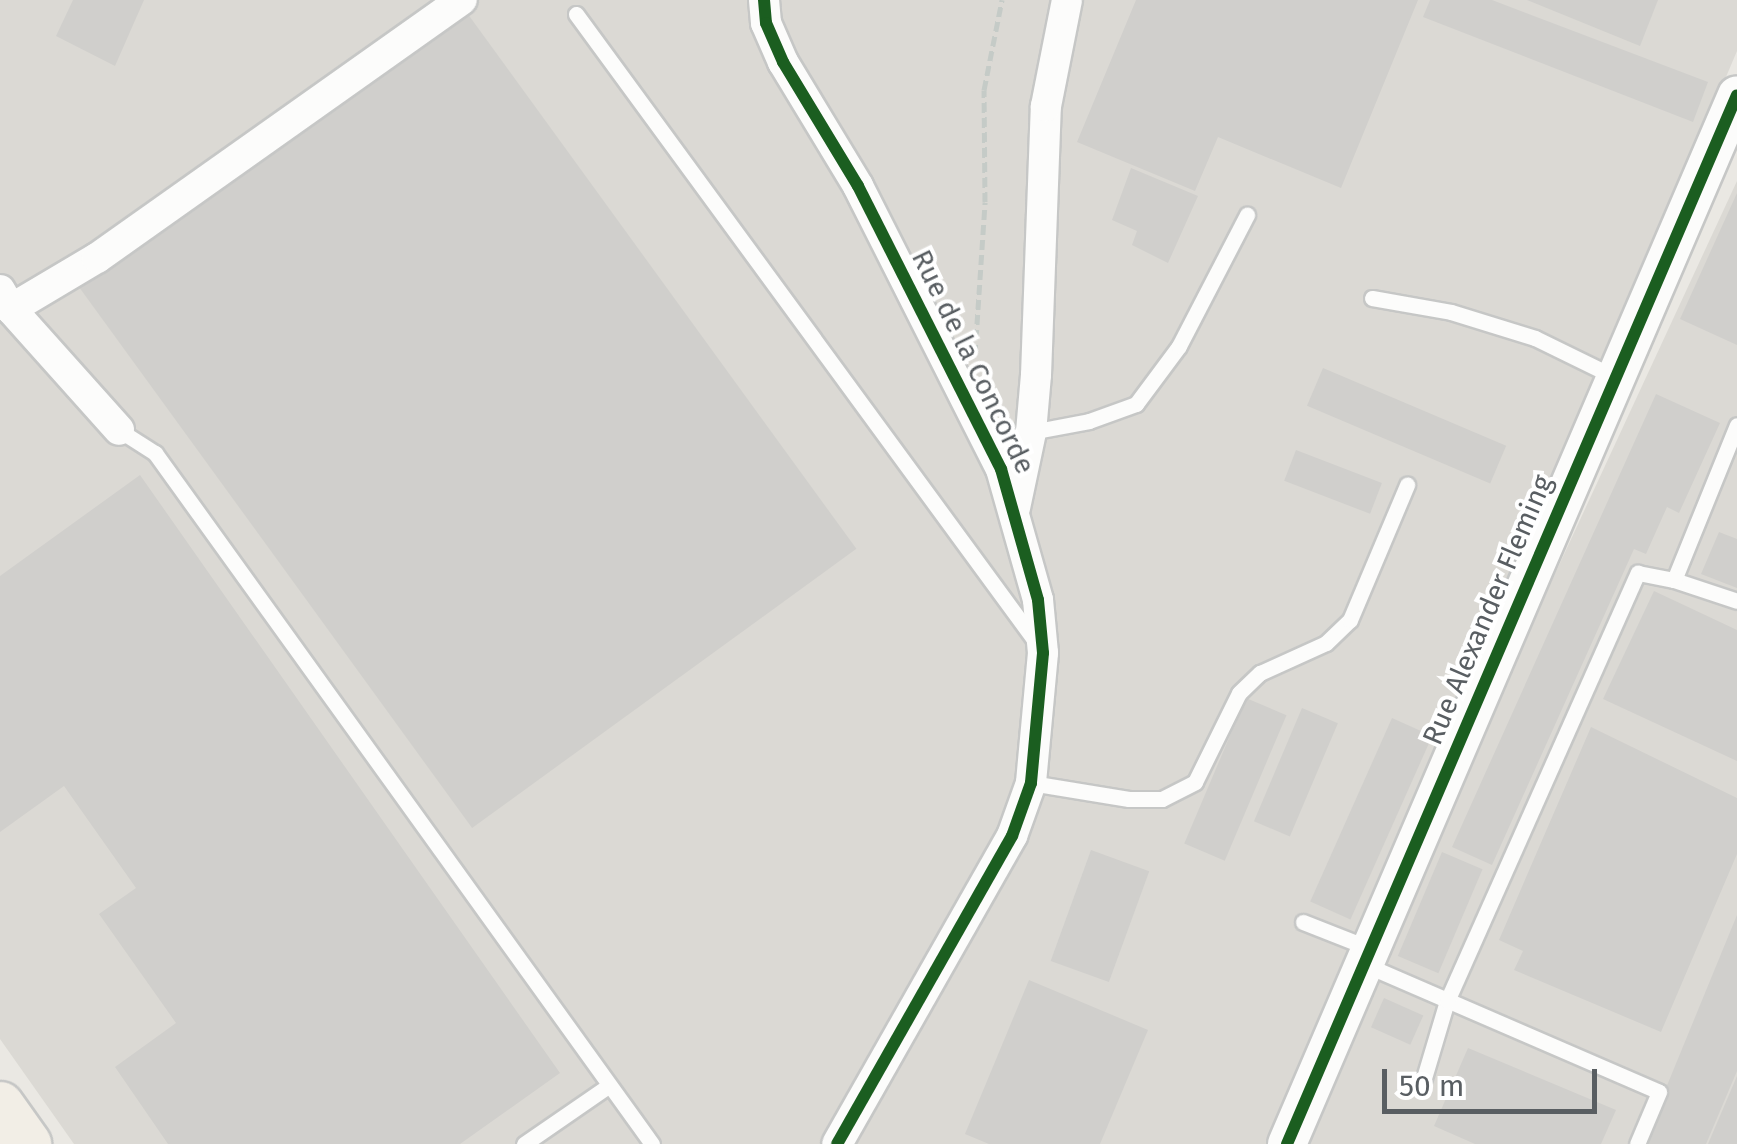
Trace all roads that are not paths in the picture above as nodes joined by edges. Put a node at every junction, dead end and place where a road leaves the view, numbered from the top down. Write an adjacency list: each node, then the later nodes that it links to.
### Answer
1 (462, 0): 8 (street)
2 (764, 0): 14 (street, Rue de la Concorde)
3 (1067, 0): 12 (street)
4 (576, 14): 17 (lane)
5 (1737, 95): 9 (street, Rue Alexander Fleming)
6 (1247, 215): 12 (lane)
7 (1372, 298): 9 (lane)
8 (6, 300): 11 (street)
9 (1613, 376): 20 (street, Rue Alexander Fleming)
10 (1737, 426): 15 (lane)
11 (119, 430): 23 (lane)
12 (1031, 432): 14 (street)
13 (1407, 485): 18 (lane)
14 (1015, 512): 17 (street, Rue de la Concorde)
15 (1674, 580): 16 (lane); 21 (lane)
16 (1737, 601)
17 (1043, 652): 18 (street, Rue de la Concorde)
18 (1031, 783): 28 (street, Rue de la Concorde)
19 (1303, 922): 20 (lane)
20 (1369, 958): 21 (lane); 29 (street, Rue Alexander Fleming)
21 (1447, 1001): 22 (lane); 30 (lane)
22 (1424, 1078)
23 (608, 1086): 26 (lane); 27 (lane)
24 (0, 1106): 25 (main road)
25 (27, 1144)
26 (524, 1144)
27 (652, 1144)
28 (837, 1144)
29 (1287, 1144)
30 (1637, 1144)

